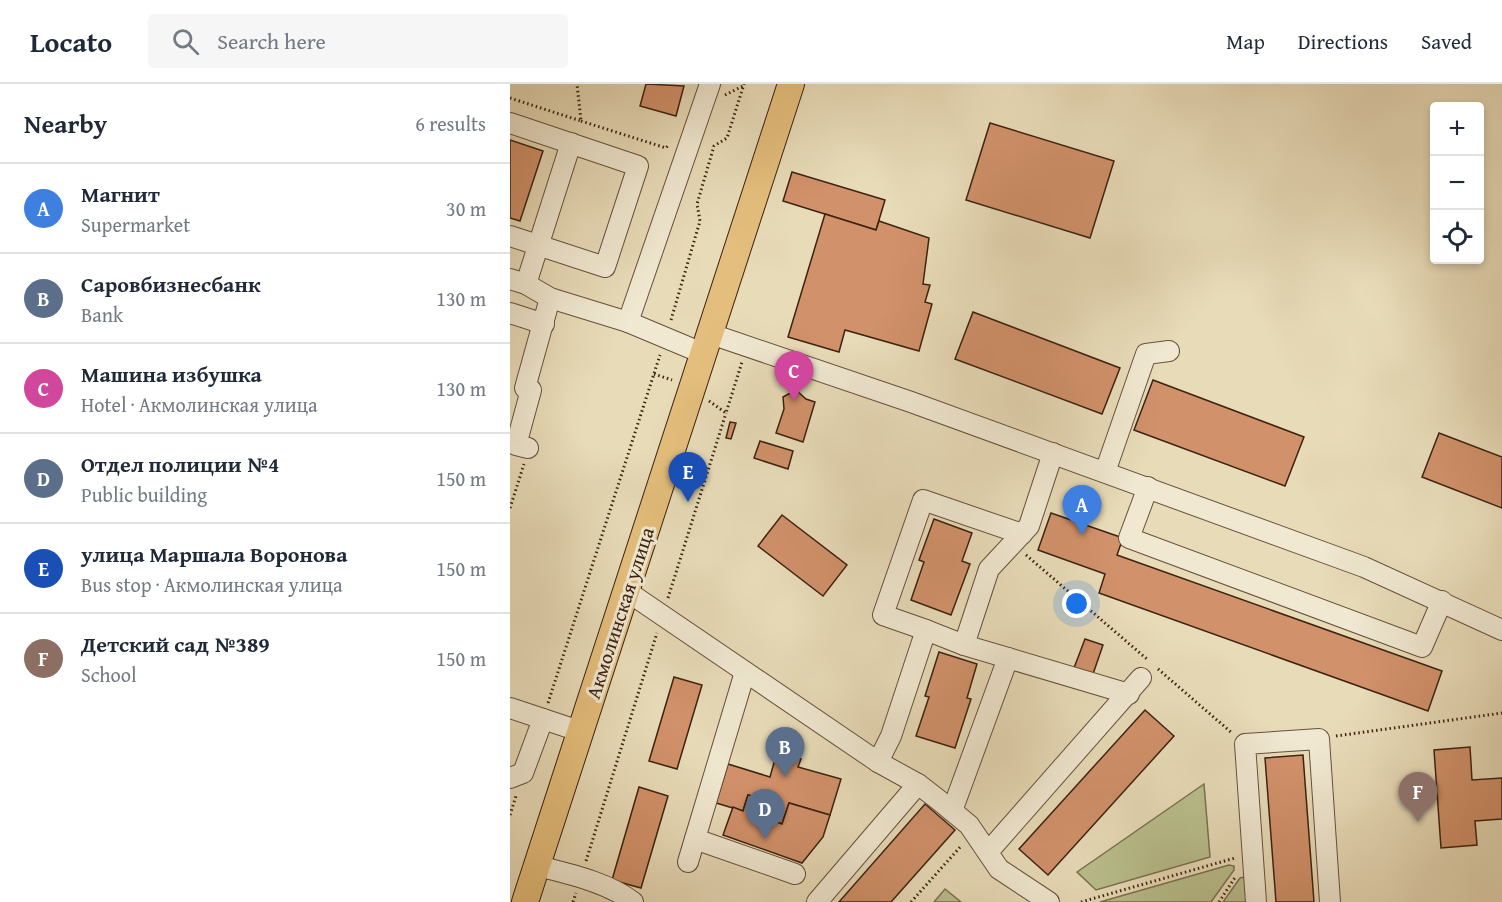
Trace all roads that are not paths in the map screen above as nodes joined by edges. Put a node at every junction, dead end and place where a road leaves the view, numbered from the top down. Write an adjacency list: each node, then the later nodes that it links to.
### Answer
1 (710, 84): 10 (street)
2 (791, 84): 12 (main road, Акмолинская улица)
3 (510, 123): 4 (street)
4 (571, 143): 6 (street); 6 (street)
5 (510, 236): 6 (street)
6 (538, 245): 7 (street)
7 (518, 281): 8 (street)
8 (550, 298): 10 (street); 11 (street)
9 (510, 314): 11 (street)
10 (628, 322): 12 (street)
11 (544, 324): 14 (street)
12 (705, 343): 15 (street); 19 (main road, Акмолинская улица)
13 (1169, 351): 16 (street)
14 (528, 448)
15 (1053, 453): 16 (street); 18 (street)
16 (1105, 472): 17 (street)
17 (1148, 488): 20 (street); 20 (street)
18 (1017, 538): 21 (street); 23 (street)
19 (628, 592): 25 (street); 30 (main road, Акмолинская улица)
20 (1442, 601): 22 (street)
21 (926, 630): 23 (street); 31 (street)
22 (1502, 630)
23 (964, 645): 24 (street)
24 (1008, 658): 27 (street); 34 (street)
25 (745, 672): 31 (street); 35 (street)
26 (1142, 678): 27 (street)
27 (1129, 694): 36 (street)
28 (510, 708): 29 (street)
29 (543, 719): 30 (street); 32 (street)
30 (582, 732): 38 (main road, Акмолинская улица)
31 (878, 762): 33 (street)
32 (510, 778)
33 (918, 784): 34 (street); 42 (street)
34 (952, 811): 36 (street)
35 (695, 839): 37 (street); 39 (street)
36 (988, 852): 43 (street)
37 (688, 862)
38 (538, 866): 40 (main road, Акмолинская улица); 41 (street)
39 (795, 874)
40 (525, 902)
41 (633, 902)
42 (817, 902)
43 (1049, 902)
44 (1256, 902): 45 (street)
45 (1330, 902)

